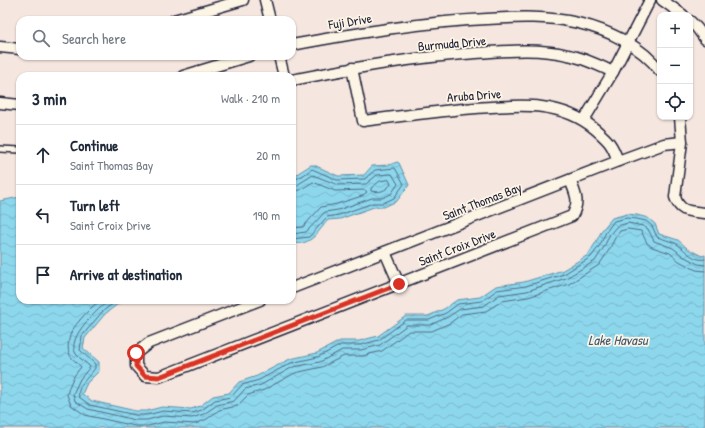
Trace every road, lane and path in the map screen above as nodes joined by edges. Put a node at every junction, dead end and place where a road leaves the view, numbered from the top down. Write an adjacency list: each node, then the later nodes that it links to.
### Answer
1 (244, 0): 6 (street)
2 (265, 0): 7 (street)
3 (650, 0): 10 (street)
4 (662, 0): 5 (street)
5 (678, 12)
6 (188, 16)
7 (269, 16)
8 (693, 24): 9 (street)
9 (705, 39)
10 (628, 42): 11 (street, Fuji Drive); 16 (street, Fuji Drive); 20 (street)
11 (296, 44)
12 (0, 47): 13 (street)
13 (16, 49)
14 (236, 60): 18 (street)
15 (280, 60): 19 (street)
16 (657, 67)
17 (352, 68): 20 (street, Burmuda Drive); 21 (street, Burmuda Drive); 24 (street, Aruba Drive)
18 (196, 72)
19 (283, 72)
20 (613, 72): 24 (street)
21 (296, 79)
22 (0, 103): 23 (street)
23 (16, 105)
24 (584, 120): 29 (street, Aruba Drive)
25 (680, 120): 26 (street)
26 (682, 142): 29 (street, Saint Thomas Bay); 31 (street)
27 (0, 149): 28 (lane)
28 (16, 150)
29 (618, 161): 30 (street, Saint Thomas Bay)
30 (570, 180): 32 (street, Saint Thomas Bay); 33 (street, Saint Croix Drive)
31 (705, 213)
32 (385, 252): 33 (street); 34 (street, Saint Thomas Bay)
33 (399, 284): 35 (street, Saint Croix Drive)
34 (296, 286)
35 (250, 304)

